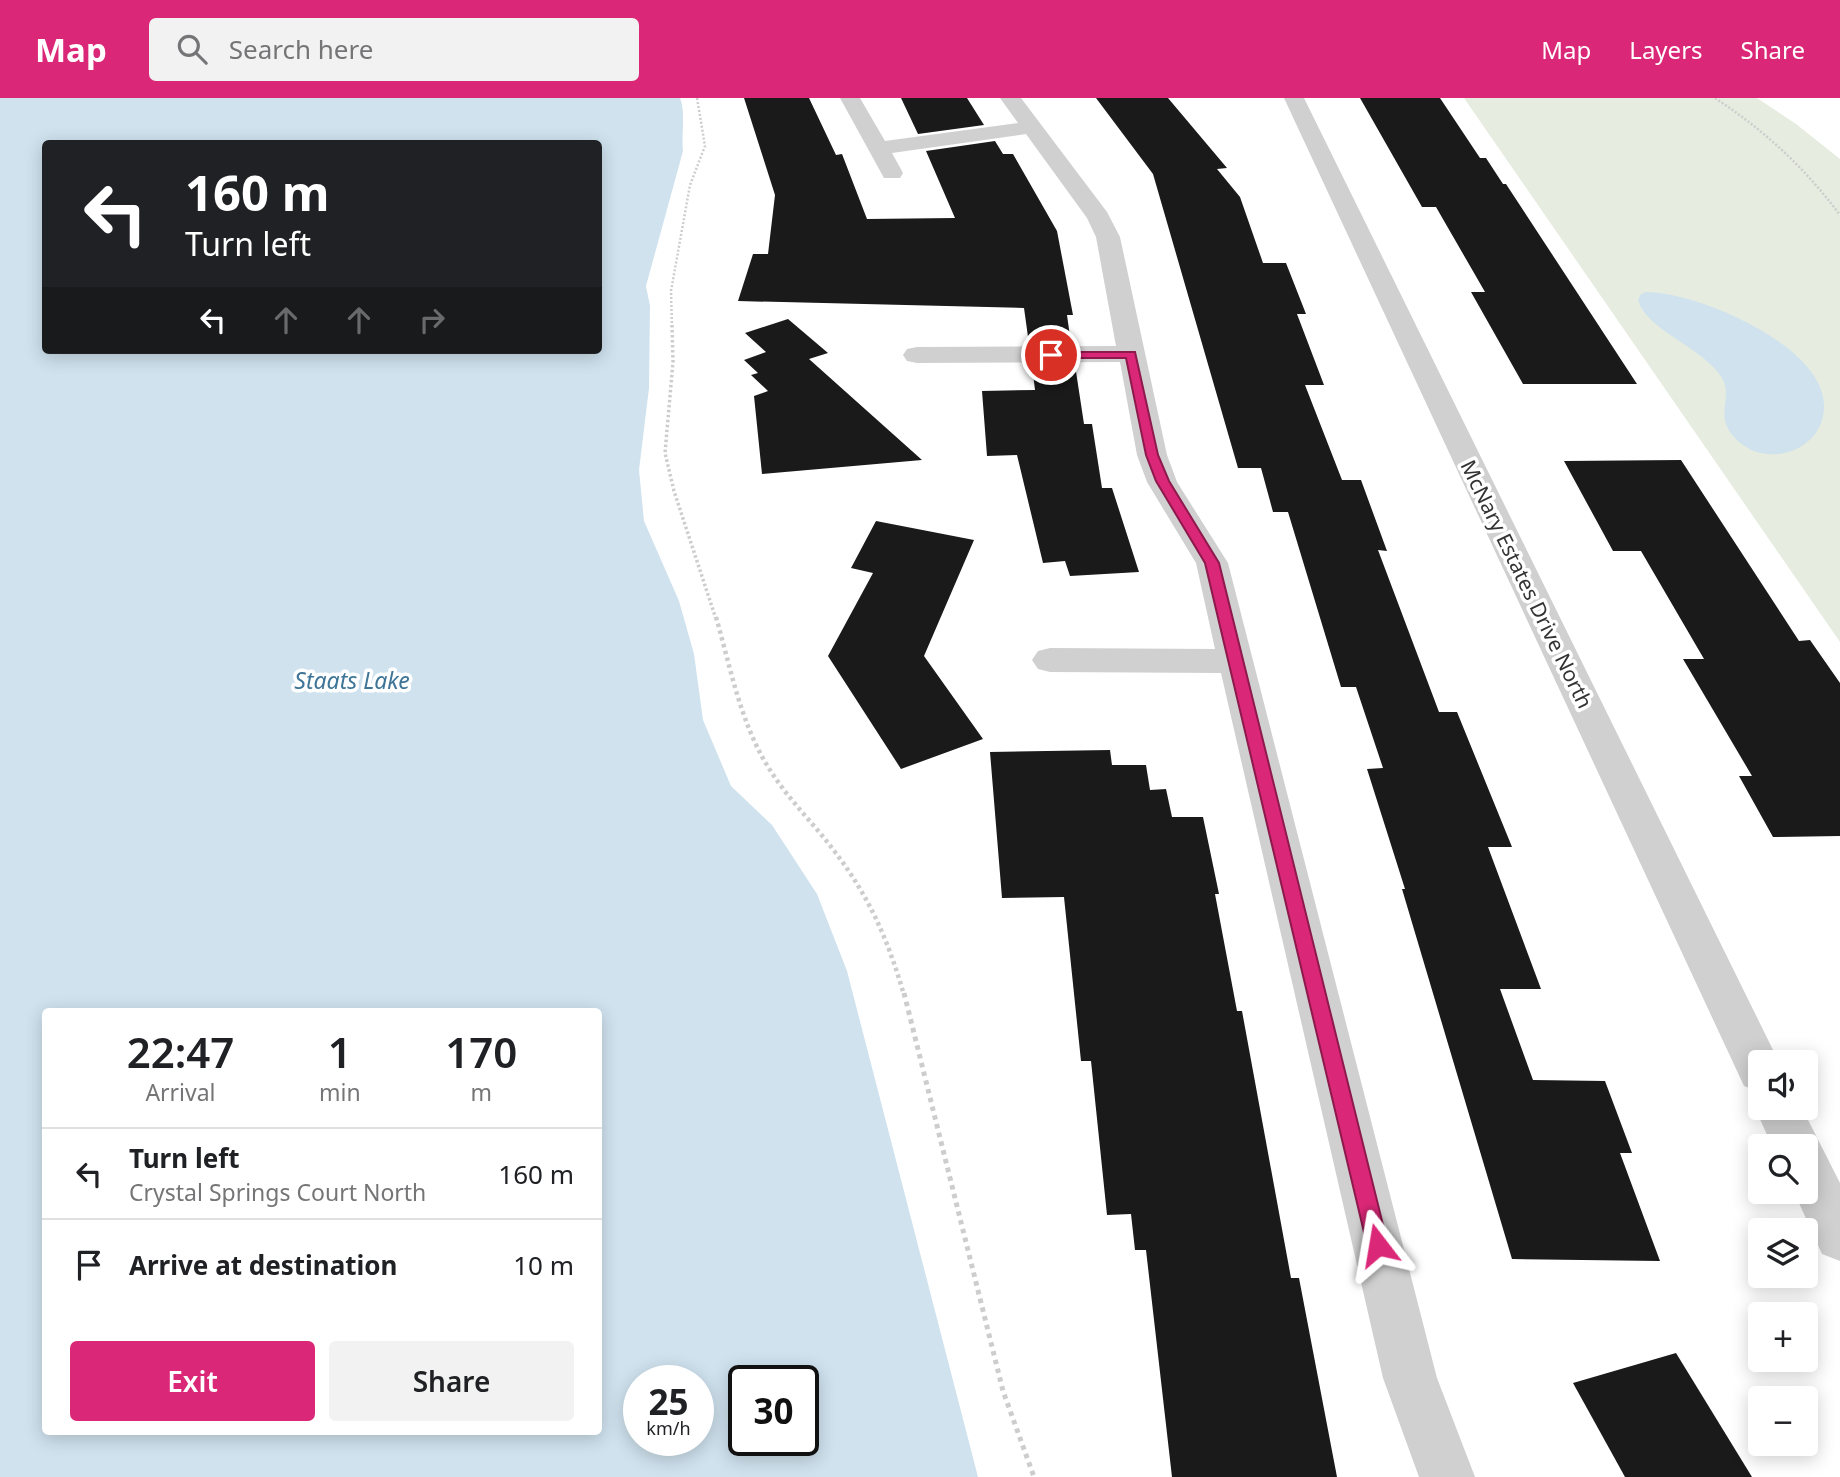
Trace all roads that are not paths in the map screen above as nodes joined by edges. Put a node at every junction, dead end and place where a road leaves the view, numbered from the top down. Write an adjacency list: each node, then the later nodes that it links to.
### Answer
1 (850, 98): 4 (street)
2 (1294, 98): 10 (street, McNary Estates Drive North)
3 (1022, 113): 4 (street); 6 (street)
4 (878, 148): 5 (street)
5 (892, 173)
6 (1131, 354): 7 (street); 9 (street)
7 (917, 355)
8 (1051, 660): 9 (street)
9 (1236, 661): 13 (street)
10 (1750, 1050)
11 (1818, 1191): 12 (street)
12 (1840, 1236)
13 (1447, 1477)

